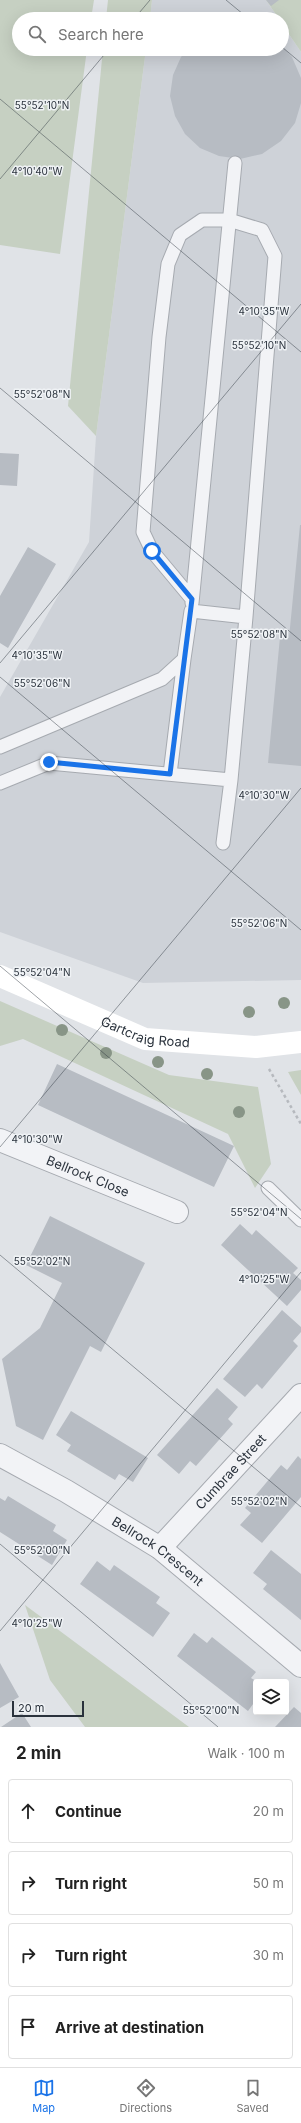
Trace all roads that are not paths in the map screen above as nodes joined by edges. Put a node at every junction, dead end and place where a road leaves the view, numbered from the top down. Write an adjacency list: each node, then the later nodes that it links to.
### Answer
1 (234, 163): 2 (lane)
2 (229, 220): 3 (lane); 3 (lane); 4 (lane)
3 (192, 605): 4 (lane); 5 (lane)
4 (246, 617): 8 (lane)
5 (184, 659): 6 (lane); 7 (lane)
6 (0, 747)
7 (170, 774): 8 (lane); 9 (lane)
8 (231, 780): 10 (lane)
9 (0, 783)
10 (223, 843)
11 (0, 976): 12 (street, Gartcraig Road)
12 (301, 1042)
13 (0, 1140): 15 (street, Bellrock Close)
14 (268, 1188): 16 (lane)
15 (177, 1212)
16 (301, 1220)
17 (301, 1395): 19 (street, Cumbrae Street)
18 (0, 1455): 19 (street, Bellrock Crescent)
19 (160, 1548): 20 (street, Bellrock Crescent)
20 (301, 1666)

